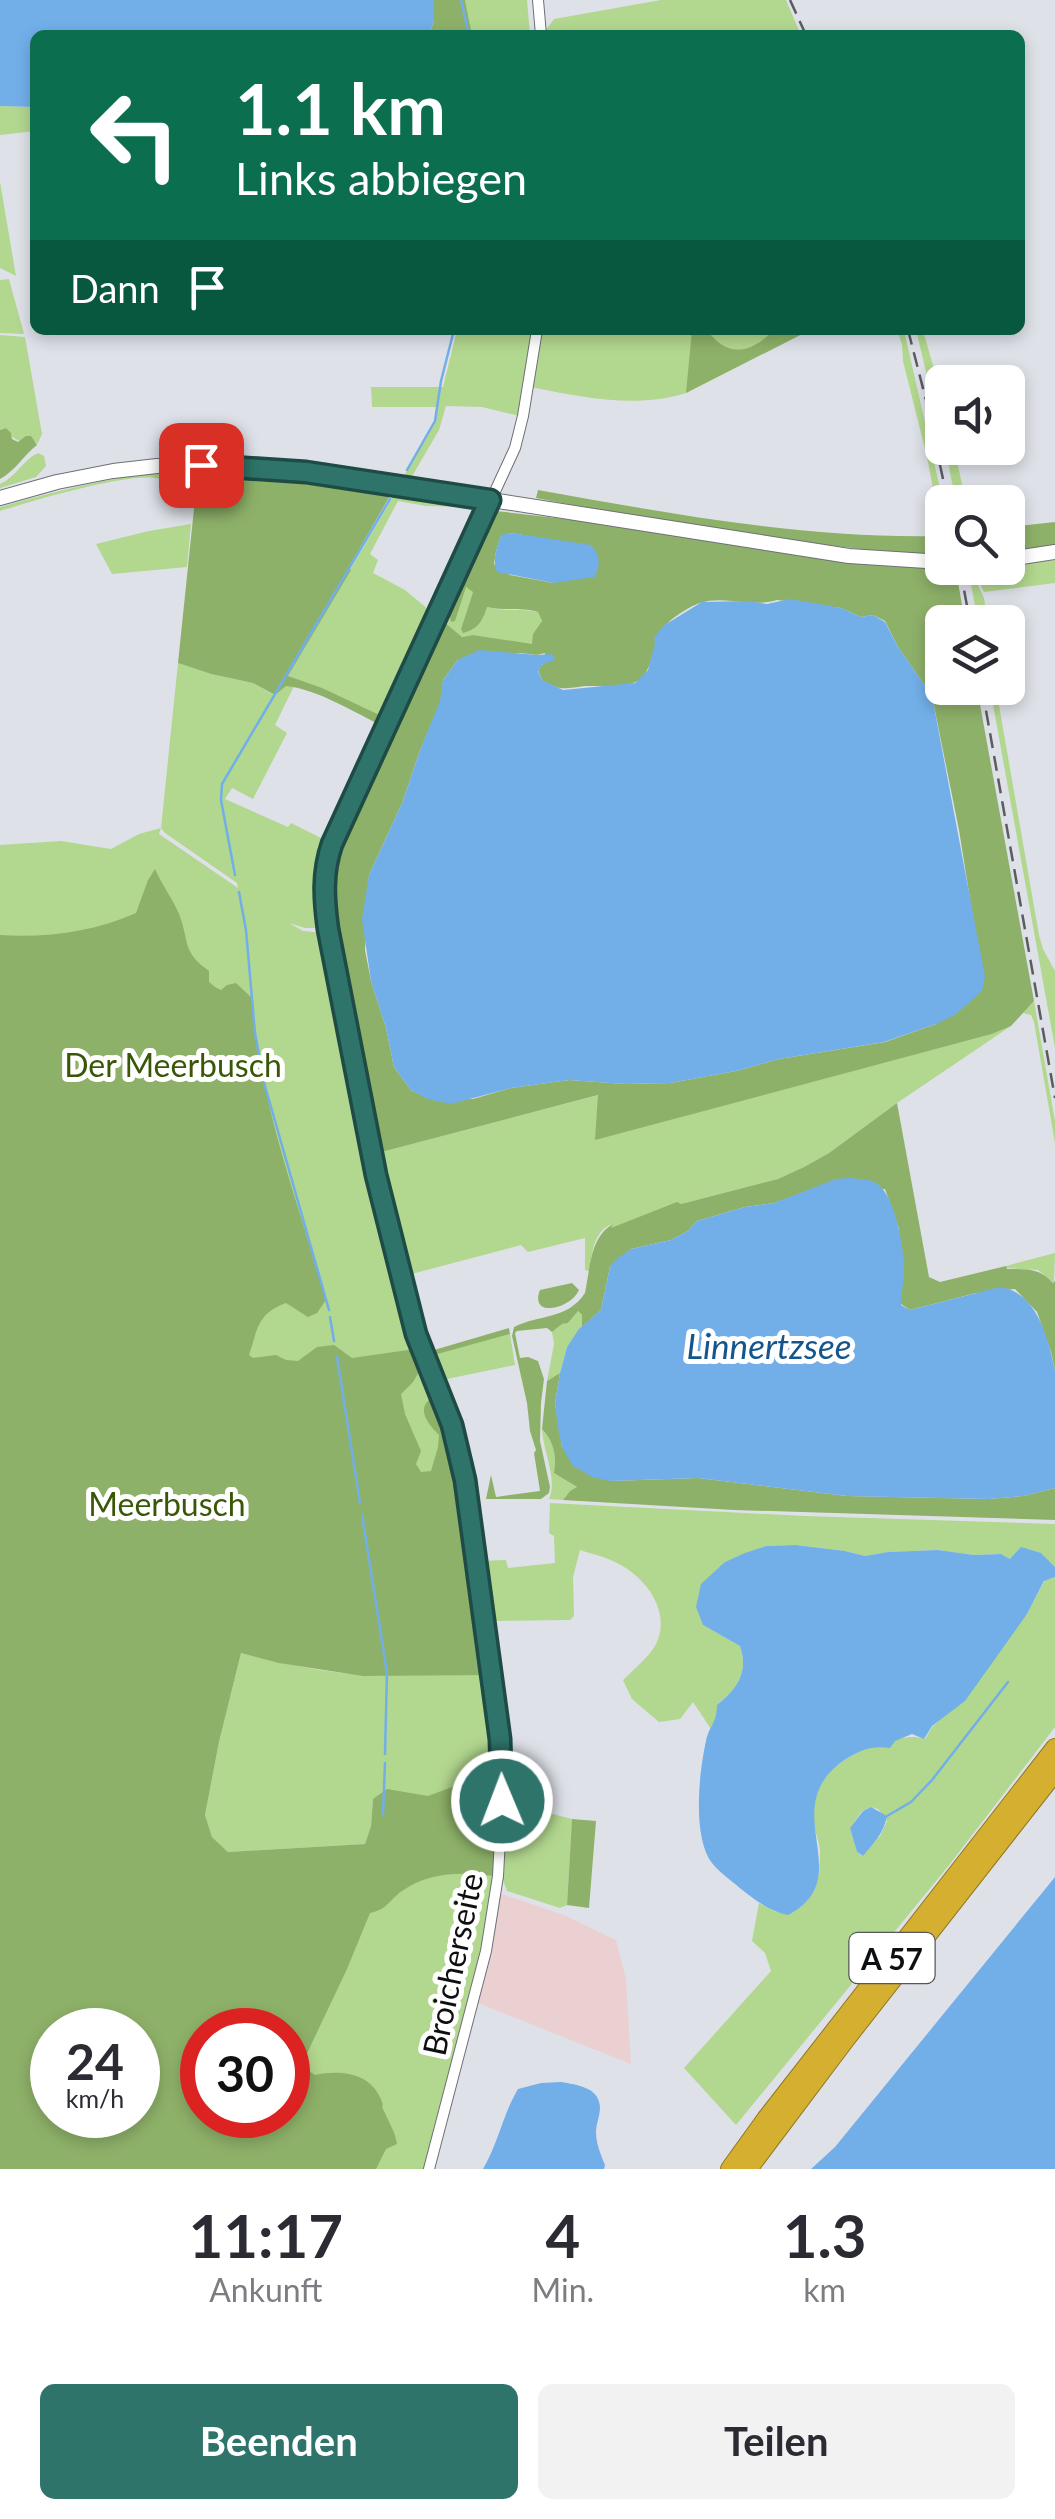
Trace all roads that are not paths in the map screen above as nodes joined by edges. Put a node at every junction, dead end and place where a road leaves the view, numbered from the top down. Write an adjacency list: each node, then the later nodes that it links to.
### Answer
1 (538, 0): 2 (street)
2 (541, 30)
3 (536, 335): 5 (street, Broicherseite)
4 (0, 498): 5 (main road)
5 (490, 500): 8 (main road); 11 (street, Broicherseite)
6 (1055, 552): 7 (main road)
7 (1025, 556)
8 (925, 561)
9 (1055, 1748): 12 (highway, A 57)
10 (1055, 1772): 13 (highway, A 57)
11 (429, 2169)
12 (730, 2169)
13 (748, 2169)

